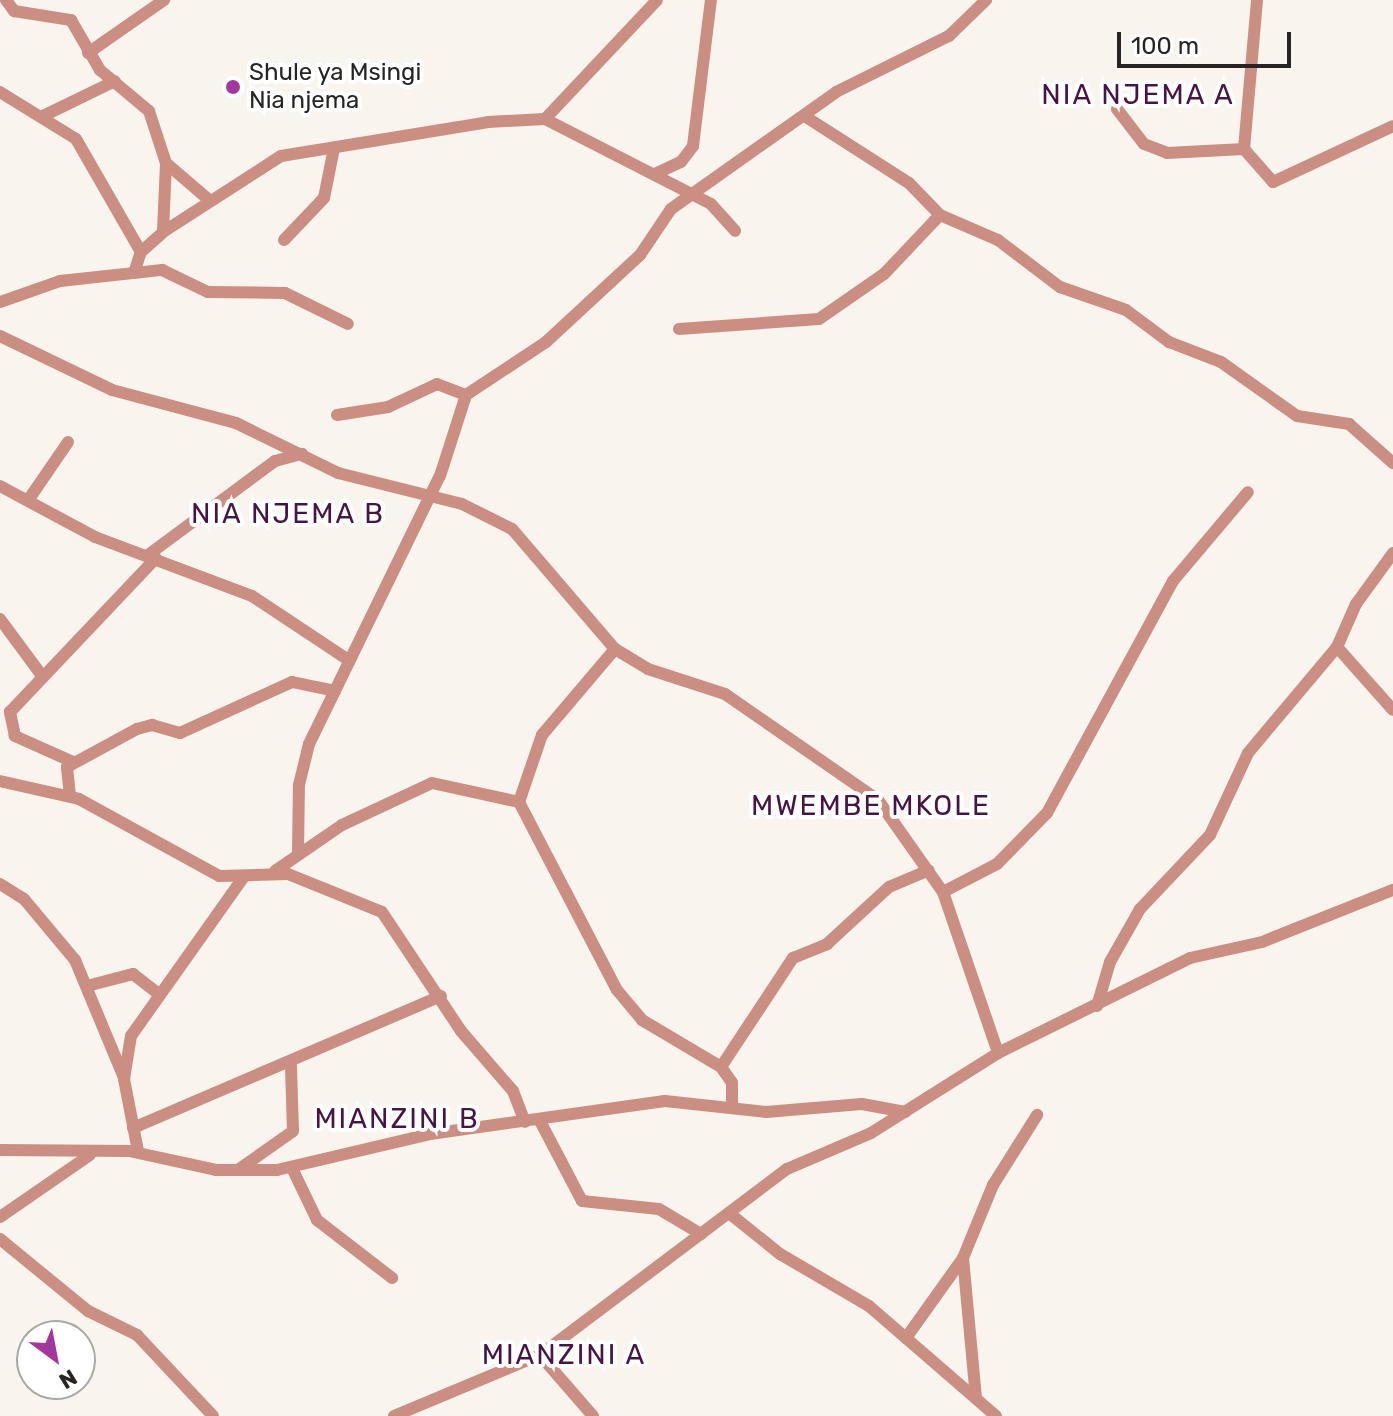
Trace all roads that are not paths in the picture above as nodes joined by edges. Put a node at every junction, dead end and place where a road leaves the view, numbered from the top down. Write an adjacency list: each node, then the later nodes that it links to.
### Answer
1 (164, 0): 8 (street)
2 (657, 0): 14 (street)
3 (711, 0): 19 (street)
4 (986, 0): 13 (street)
5 (1257, 0): 17 (street)
6 (10, 5): 7 (street); 8 (street)
7 (0, 12)
8 (88, 53): 9 (street)
9 (115, 81): 12 (street); 18 (street)
10 (0, 92): 12 (street)
11 (1117, 109): 17 (street)
12 (41, 117): 26 (street)
13 (806, 117): 20 (street); 22 (street)
14 (545, 119): 16 (street); 19 (street)
15 (1393, 126): 17 (street)
16 (334, 148): 21 (street); 25 (street)
17 (1244, 149)
18 (166, 163): 21 (street); 24 (street)
19 (657, 173): 20 (street)
20 (692, 194): 23 (street); 32 (street)
21 (209, 200): 24 (street)
22 (940, 215): 30 (street); 36 (street)
23 (735, 231)
24 (163, 232): 26 (street)
25 (284, 240)
26 (141, 252): 27 (street)
27 (134, 273): 28 (street); 29 (street)
28 (0, 302)
29 (348, 324)
30 (679, 329)
31 (0, 336): 35 (street)
32 (466, 395): 33 (street); 39 (street)
33 (337, 415)
34 (68, 442): 40 (street)
35 (302, 454): 39 (street); 42 (street)
36 (1393, 463)
37 (0, 486): 40 (street)
38 (1248, 492): 60 (street)
39 (429, 494): 45 (street); 46 (street)
40 (29, 499): 42 (street)
41 (1393, 553): 44 (street)
42 (152, 556): 46 (street); 47 (street)
43 (0, 619): 47 (street)
44 (1337, 647): 49 (street); 64 (street)
45 (615, 649): 53 (street); 55 (street)
46 (347, 659): 48 (street)
47 (40, 673): 50 (street)
48 (335, 691): 50 (street); 54 (street)
49 (1393, 710)
50 (73, 762): 52 (street)
51 (0, 781): 52 (street)
52 (70, 796): 57 (street)
53 (519, 802): 54 (street); 67 (street)
54 (298, 853): 56 (street)
55 (929, 870): 60 (street); 67 (street)
56 (275, 871): 57 (street); 63 (street)
57 (243, 878): 62 (street)
58 (0, 884): 61 (street)
59 (1393, 890): 64 (street)
60 (943, 892): 65 (street)
61 (87, 986): 62 (street); 68 (street)
62 (159, 994): 68 (street)
63 (441, 996): 66 (street); 73 (street)
64 (1097, 1006): 65 (street)
65 (998, 1053): 70 (street)
66 (291, 1066): 74 (street); 79 (street)
67 (721, 1067): 69 (street)
68 (124, 1079): 74 (street)
69 (732, 1108): 70 (street); 72 (street)
70 (905, 1112): 80 (street)
71 (1037, 1115): 84 (street)
72 (540, 1121): 73 (street); 82 (street)
73 (525, 1122): 78 (street)
74 (133, 1128): 76 (street)
75 (0, 1150): 77 (street)
76 (138, 1151): 77 (street); 79 (street)
77 (92, 1153): 81 (street)
78 (292, 1168): 79 (street); 85 (street)
79 (238, 1170)
80 (729, 1213): 82 (street); 86 (street)
81 (0, 1217)
82 (701, 1234): 87 (street)
83 (0, 1239): 89 (street)
84 (963, 1258): 86 (street); 88 (street)
85 (392, 1278)
86 (906, 1338): 88 (street)
87 (540, 1355): 90 (street); 91 (street)
88 (976, 1398): 92 (street)
89 (213, 1416)
90 (394, 1416)
91 (593, 1416)
92 (996, 1416)

